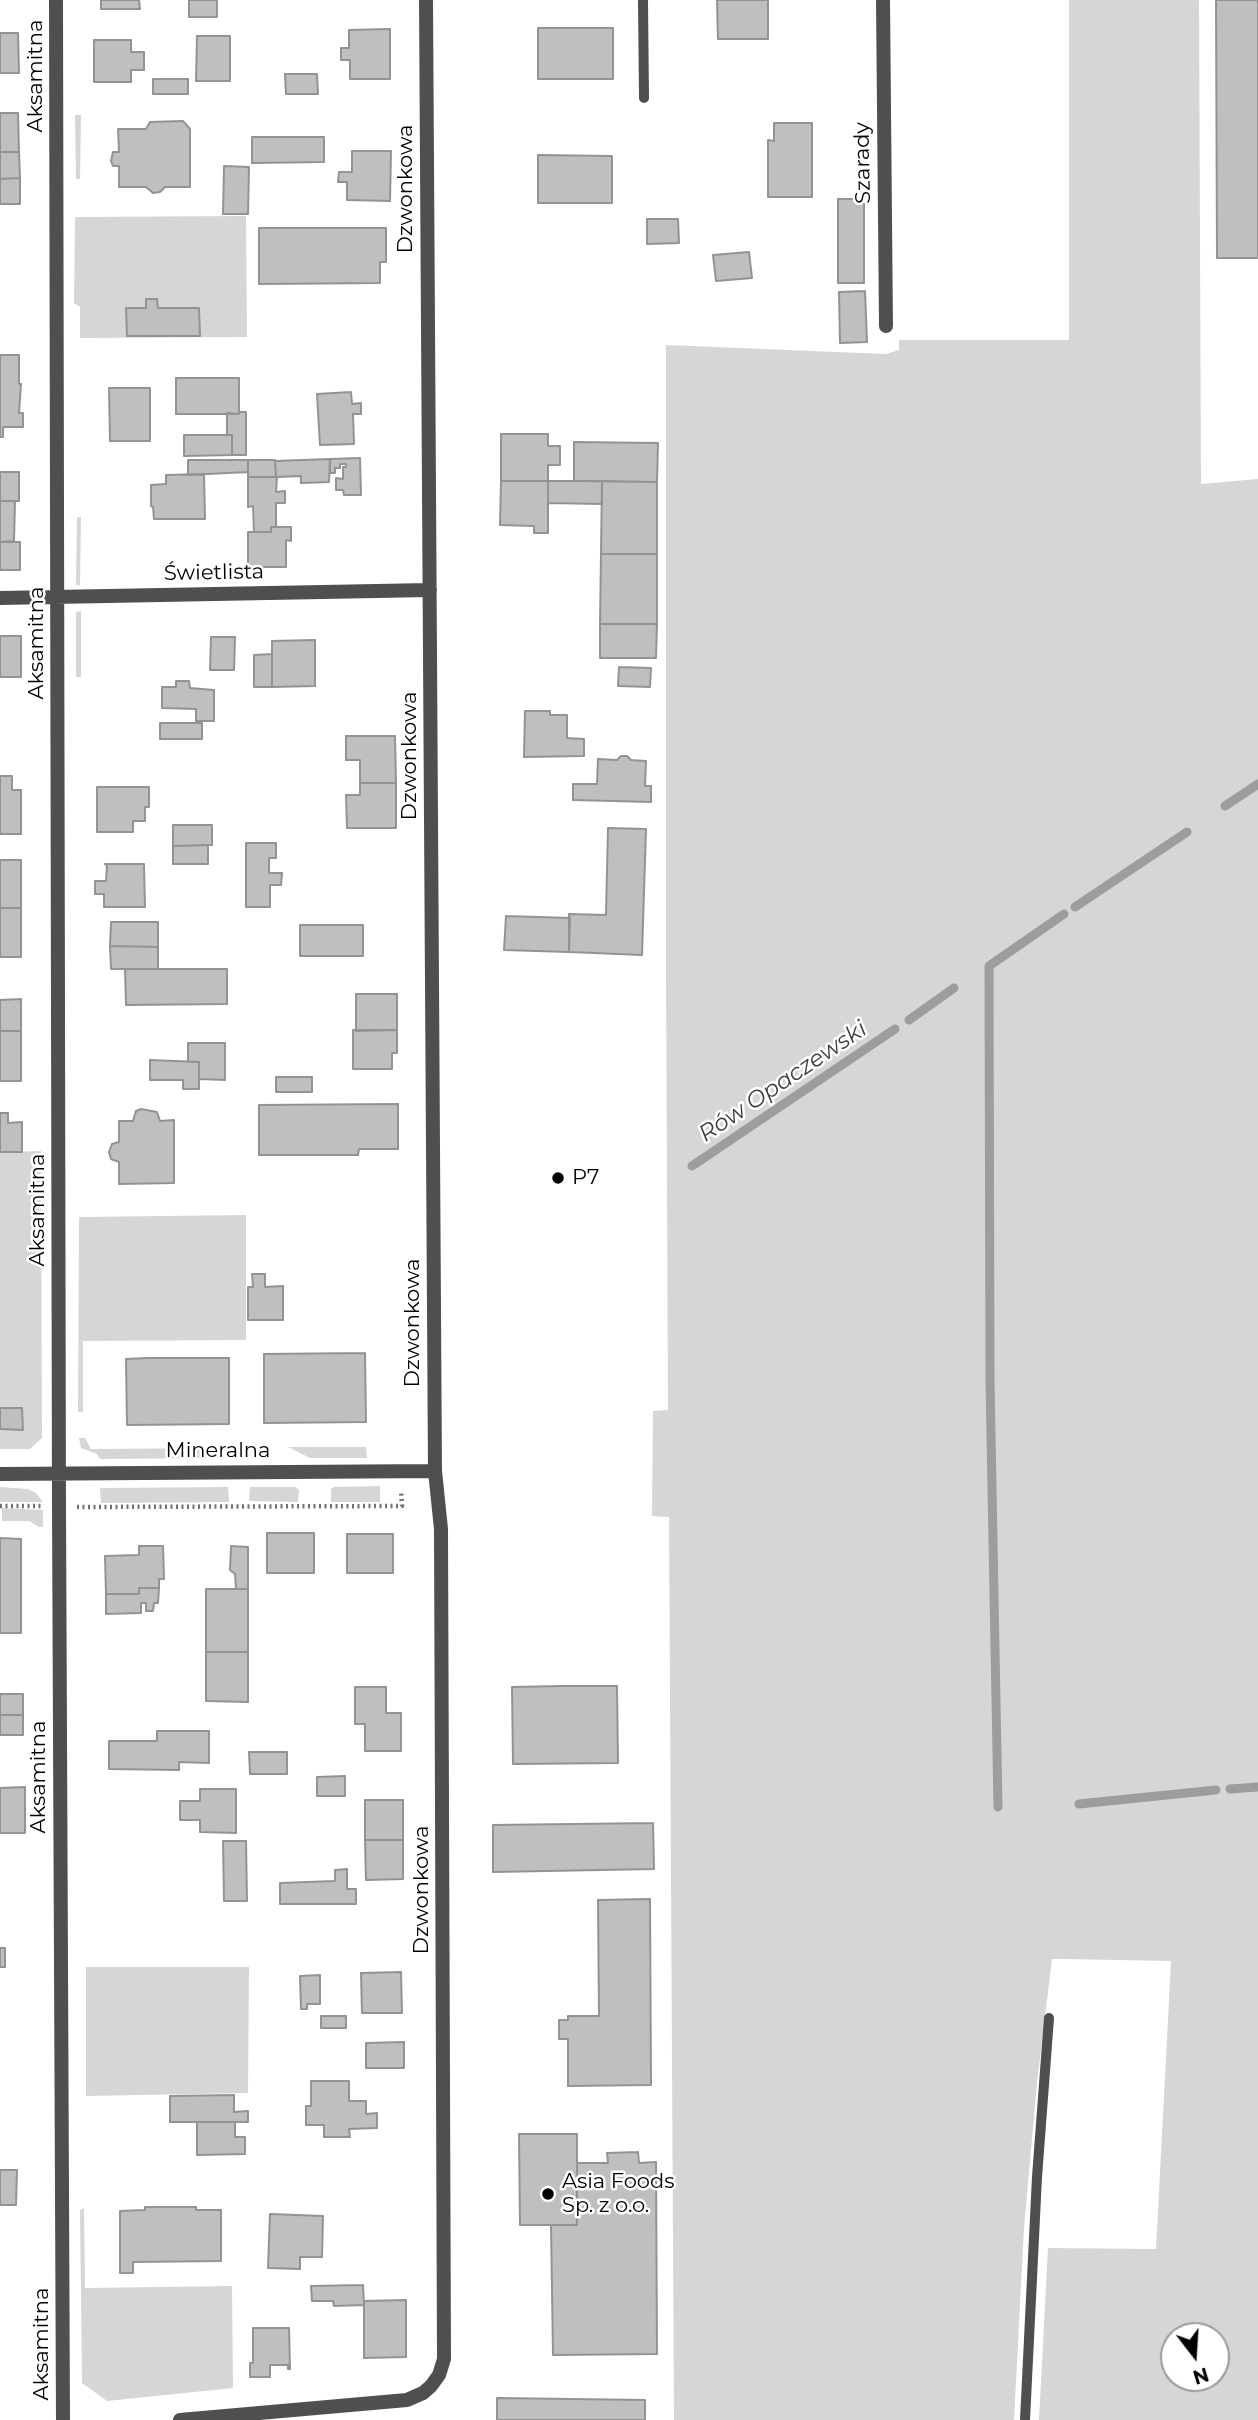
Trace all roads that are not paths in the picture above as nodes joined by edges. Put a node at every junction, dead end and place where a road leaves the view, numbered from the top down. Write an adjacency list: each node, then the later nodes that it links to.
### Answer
1 (56, 0): 9 (street, Aksamitna)
2 (426, 0): 7 (street, Dzwonkowa)
3 (643, 0): 5 (lane)
4 (883, 0): 6 (street, Szarady)
5 (644, 98)
6 (886, 326)
7 (430, 590): 9 (street, Świetlista); 10 (street, Dzwonkowa)
8 (0, 597): 9 (street, Świetlista)
9 (58, 597): 12 (street, Aksamitna)
10 (435, 1471): 12 (street, Mineralna); 15 (street, Dzwonkowa)
11 (0, 1474): 12 (street, Mineralna)
12 (60, 1474): 14 (street, Aksamitna)
13 (1049, 2018): 16 (lane)
14 (63, 2420)
15 (180, 2420)
16 (1025, 2420)

